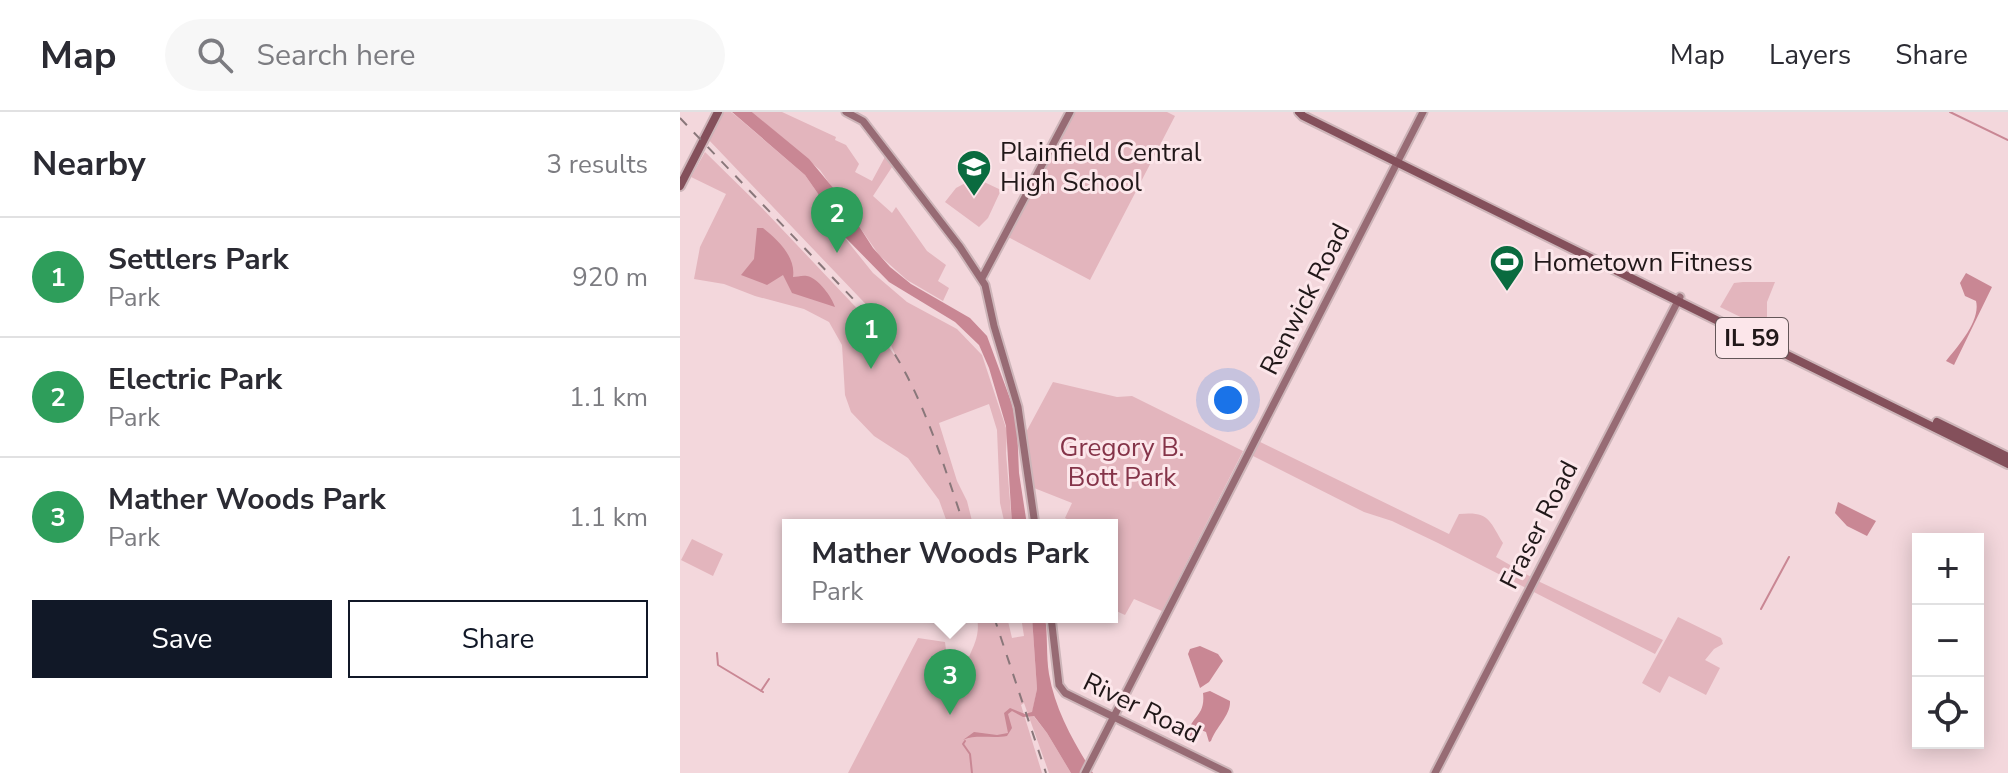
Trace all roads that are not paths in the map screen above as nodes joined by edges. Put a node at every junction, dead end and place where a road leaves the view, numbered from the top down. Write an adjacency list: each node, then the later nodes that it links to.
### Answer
1 (718, 112): 7 (main road)
2 (846, 112): 8 (street)
3 (1070, 112): 8 (street)
4 (1302, 112): 6 (main road, IL 59)
5 (1423, 112): 6 (street, Renwick Road)
6 (1398, 160): 9 (main road, IL 59); 14 (street, Renwick Road)
7 (680, 186)
8 (982, 278): 12 (street)
9 (1679, 299): 10 (main road, IL 59); 11 (main road, IL 59); 17 (street, Fraser Road)
10 (2008, 457)
11 (2008, 464)
12 (1034, 519)
13 (1052, 623): 14 (street, River Road)
14 (1113, 717): 15 (street, Renwick Road); 16 (street, River Road)
15 (1085, 773)
16 (1228, 773)
17 (1435, 773)

